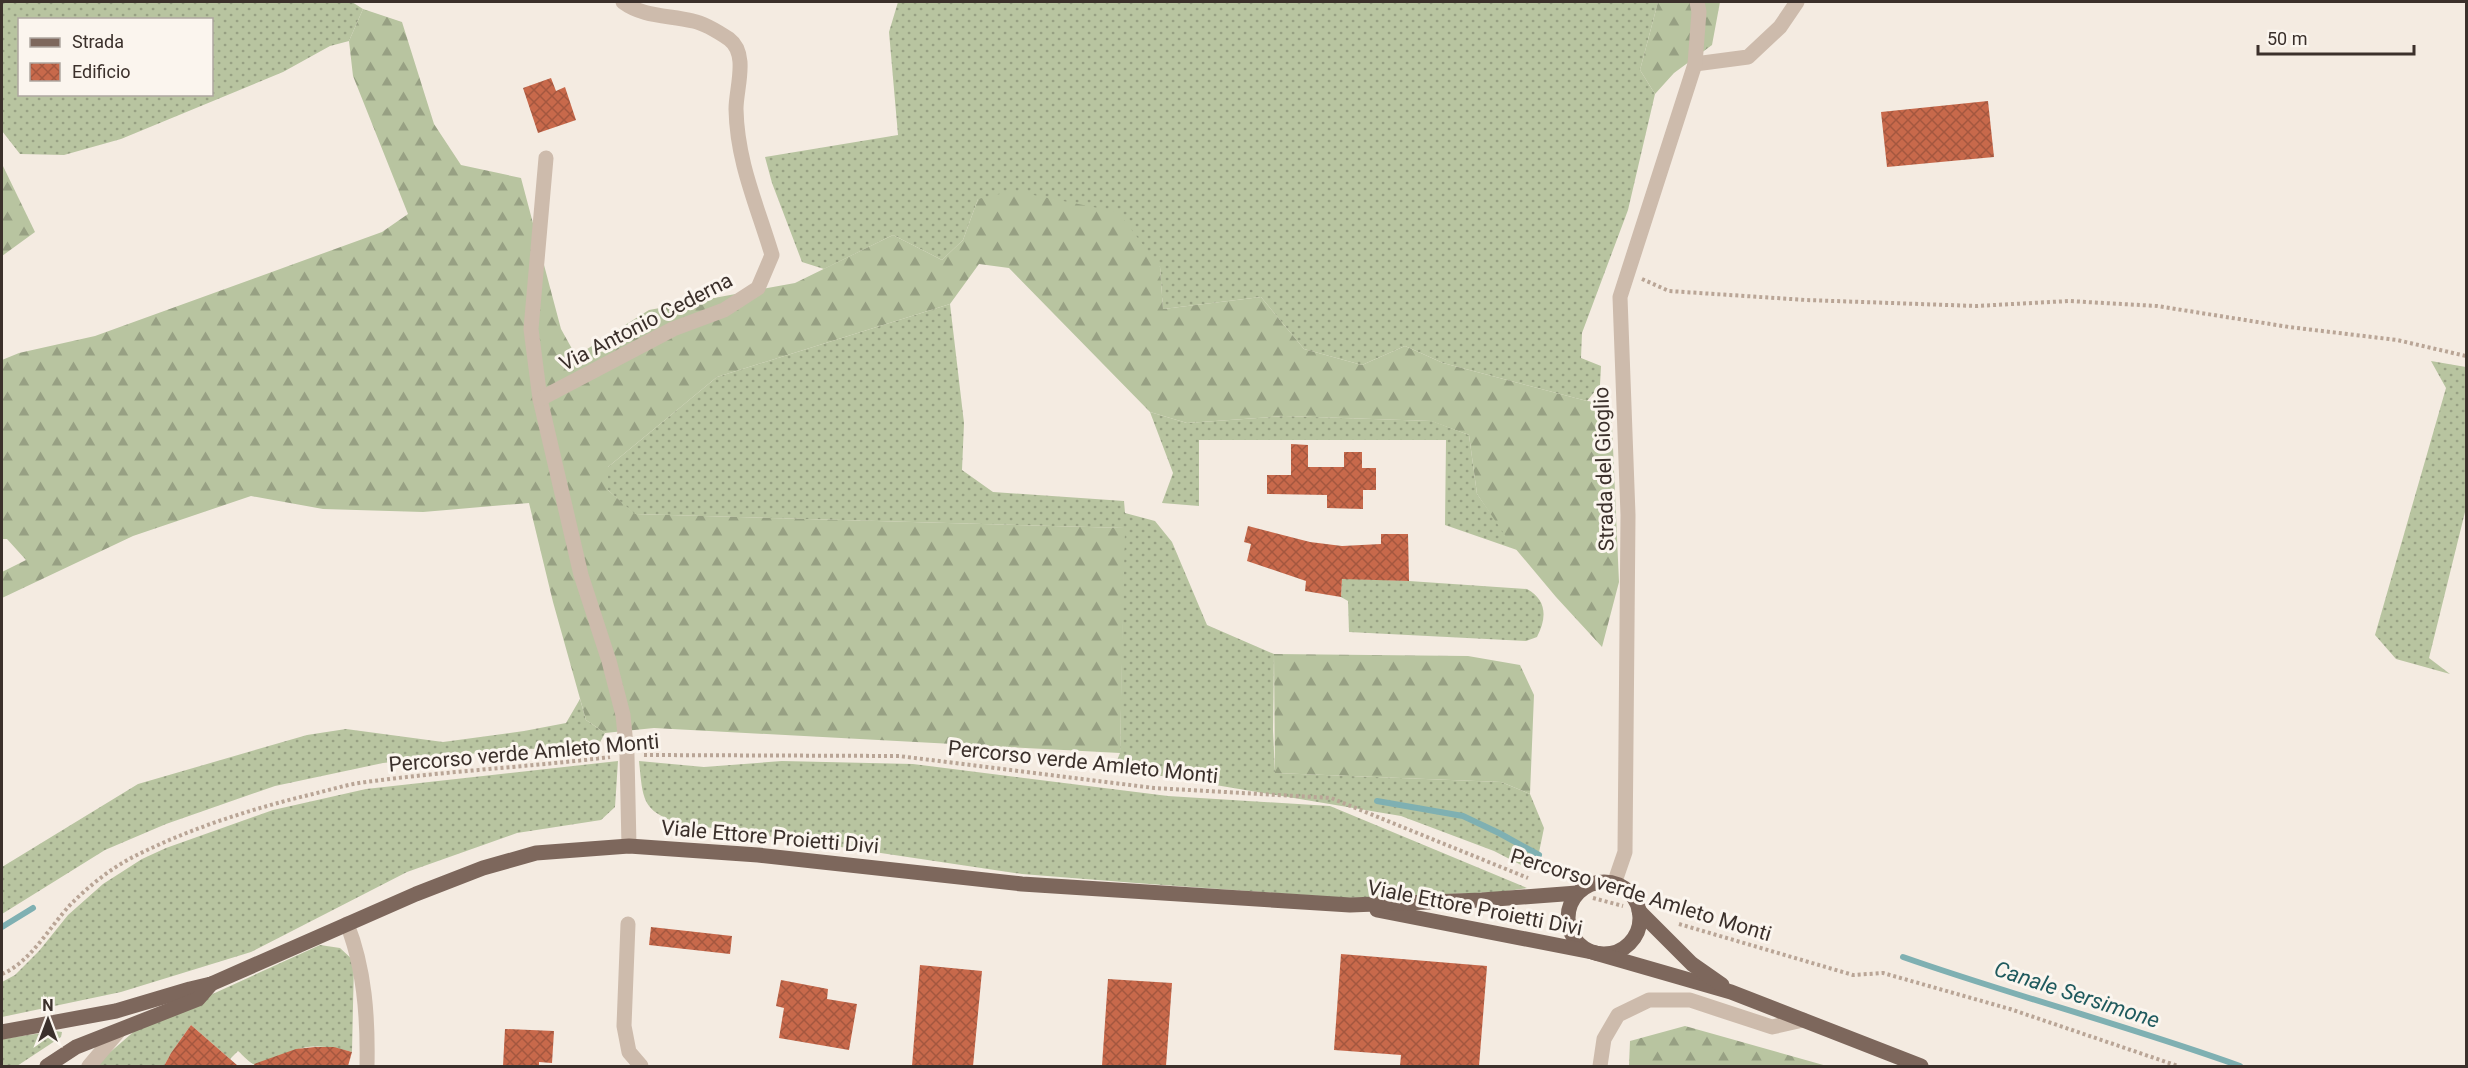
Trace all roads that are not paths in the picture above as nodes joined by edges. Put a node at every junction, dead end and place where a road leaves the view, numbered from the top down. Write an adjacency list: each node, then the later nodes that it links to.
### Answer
1 (623, 2): 6 (street, Via Antonio Cederna)
2 (1697, 2): 4 (street, Strada del Gioglio)
3 (1797, 2): 4 (street)
4 (1695, 64): 8 (street, Strada del Gioglio)
5 (546, 158): 6 (street, Via Antonio Cederna)
6 (540, 399): 7 (street, Via Antonio Cederna)
7 (628, 846): 10 (main road, Viale Ettore Proietti Divi); 12 (main road, Viale Ettore Proietti Divi)
8 (1614, 884): 9 (main road, Viale Ettore Proietti Divi); 11 (main road, Viale Ettore Proietti Divi)
9 (1577, 893): 10 (main road, Viale Ettore Proietti Divi); 14 (main road, Viale Ettore Proietti Divi)
10 (1350, 905): 14 (main road, Viale Ettore Proietti Divi)
11 (1639, 911): 14 (main road, Viale Ettore Proietti Divi); 16 (main road, Viale Ettore Proietti Divi)
12 (347, 924): 15 (main road, Viale Ettore Proietti Divi); 22 (street)
13 (627, 924): 23 (street)
14 (1592, 952): 16 (main road, Viale Ettore Proietti Divi)
15 (211, 984): 18 (main road, Viale Ettore Proietti Divi); 19 (main road, Viale Ettore Proietti Divi)
16 (1731, 992): 17 (main road, Viale Ettore Proietti Divi)
17 (1803, 1020): 24 (street); 25 (main road, Viale Ettore Proietti Divi)
18 (2, 1032)
19 (118, 1032): 20 (main road, Viale Ettore Proietti Divi); 21 (street)
20 (47, 1066)
21 (90, 1066)
22 (367, 1066)
23 (641, 1066)
24 (1600, 1066)
25 (1921, 1066)

